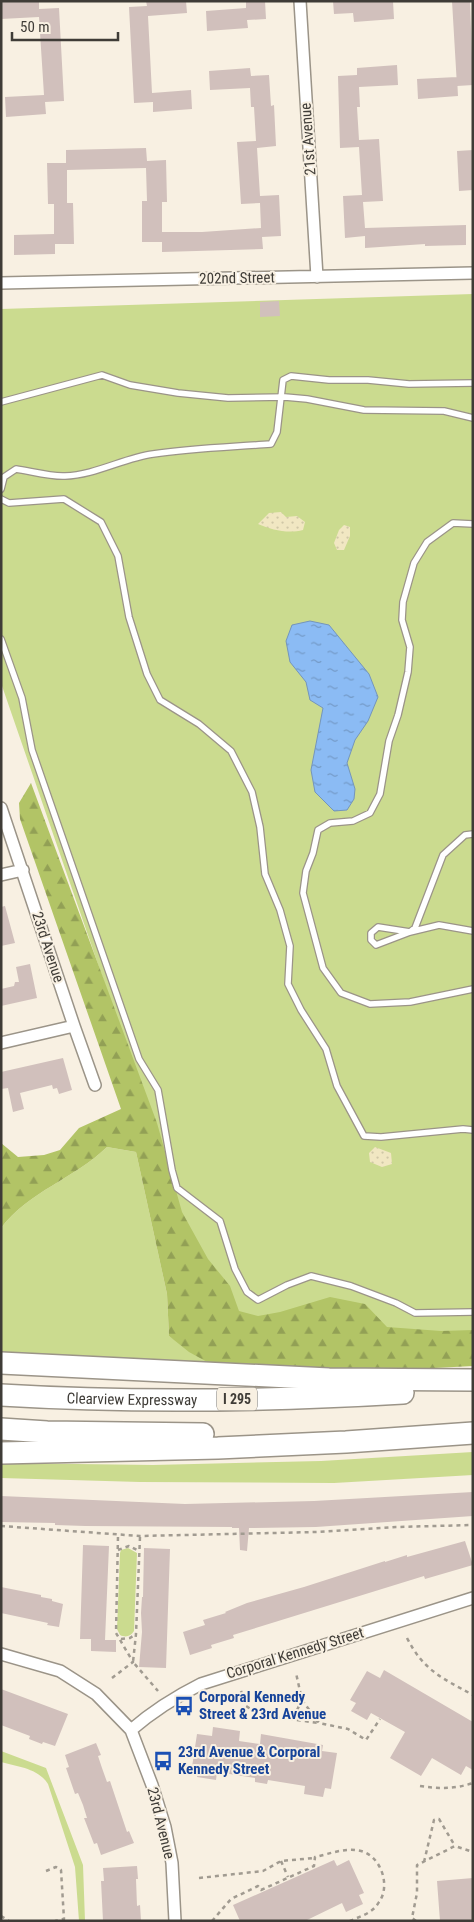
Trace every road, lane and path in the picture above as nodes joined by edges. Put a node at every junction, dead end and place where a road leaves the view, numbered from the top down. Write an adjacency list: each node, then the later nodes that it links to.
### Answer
1 (300, 1): 3 (street, 21st Avenue)
2 (473, 273): 3 (street, 202nd Street)
3 (317, 278): 4 (street, 202nd Street)
4 (1, 283)
5 (473, 383): 6 (lane)
6 (282, 397): 7 (lane); 8 (lane); 9 (lane)
7 (1, 402)
8 (473, 418)
9 (1, 489)
10 (1, 499): 23 (lane)
11 (473, 524): 19 (lane)
12 (1, 639): 24 (lane)
13 (1, 808): 15 (street, 23rd Avenue)
14 (473, 834): 18 (lane)
15 (23, 870): 16 (street); 20 (street, 23rd Avenue)
16 (1, 875)
17 (473, 931): 18 (lane)
18 (410, 932): 18 (lane)
19 (473, 989)
20 (74, 1026): 21 (street); 22 (street, 23rd Avenue)
21 (1, 1043)
22 (95, 1085)
23 (473, 1130)
24 (473, 1312)
25 (1, 1363): 26 (highway)
26 (473, 1380)
27 (473, 1389): 28 (highway, Clearview Expressway / I 295)
28 (1, 1395)
29 (473, 1424): 30 (highway)
30 (1, 1429)
31 (473, 1433): 32 (highway)
32 (1, 1452)
33 (473, 1525): 36 (path)
34 (1, 1526): 35 (path)
35 (118, 1536): 36 (path); 37 (path)
36 (140, 1536): 38 (path)
37 (118, 1550): 38 (path); 42 (path)
38 (139, 1551): 40 (path)
39 (473, 1598): 54 (street, Corporal Kennedy Street)
40 (136, 1634): 42 (path); 44 (path)
41 (407, 1638): 49 (path)
42 (121, 1639): 44 (path)
43 (1, 1654): 54 (street)
44 (133, 1662): 46 (path); 47 (path)
45 (296, 1673): 50 (path)
46 (112, 1678)
47 (158, 1691)
48 (241, 1691): 51 (path)
49 (473, 1695)
50 (302, 1700): 51 (path); 53 (path)
51 (281, 1718): 53 (path)
52 (380, 1719): 53 (path)
53 (319, 1723)
54 (131, 1730): 68 (street, 23rd Avenue)
55 (473, 1783): 56 (path)
56 (420, 1786)
57 (455, 1846): 58 (path); 61 (path); 61 (path)
58 (473, 1852)
59 (315, 1858): 60 (path); 63 (path); 70 (path)
60 (281, 1861): 63 (path); 64 (path)
61 (424, 1862): 71 (path)
62 (46, 1871): 67 (path)
63 (288, 1877): 69 (path)
64 (199, 1878)
65 (1, 1916): 66 (path)
66 (9, 1921)
67 (55, 1921)
68 (175, 1921)
69 (212, 1921)
70 (350, 1921)
71 (416, 1921)

